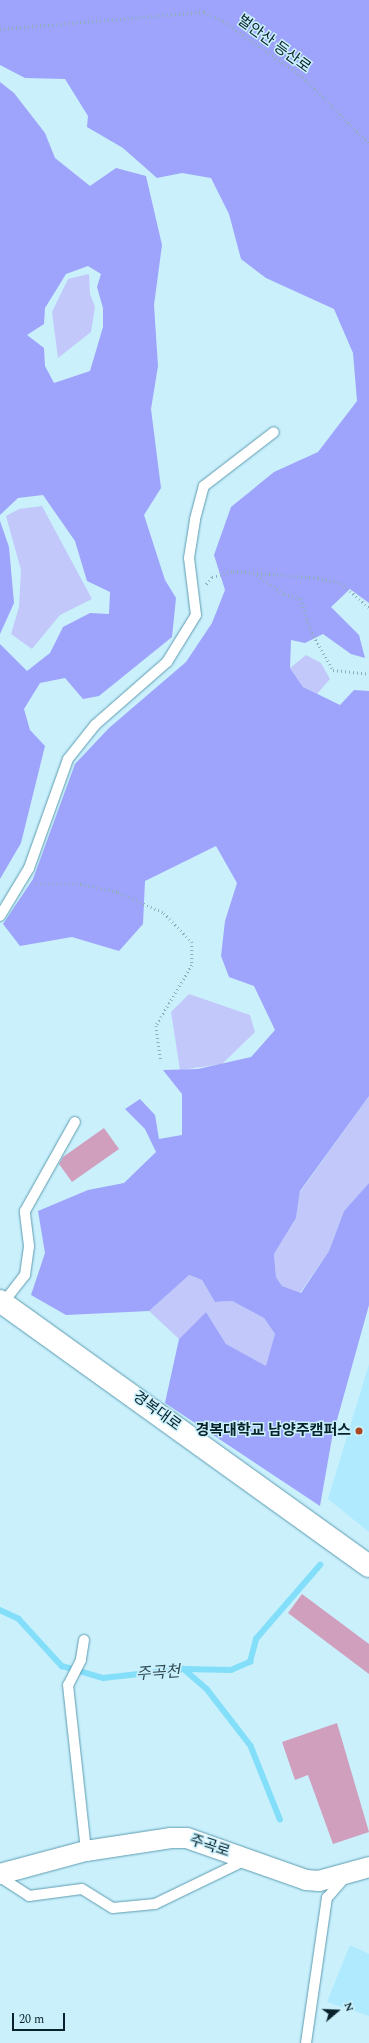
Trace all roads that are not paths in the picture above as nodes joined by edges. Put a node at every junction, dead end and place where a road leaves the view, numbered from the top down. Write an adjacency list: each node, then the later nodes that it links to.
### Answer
1 (274, 432): 2 (lane)
2 (0, 916)
3 (75, 1122): 4 (lane)
4 (1, 1302): 5 (street, 경복대로)
5 (369, 1566)
6 (84, 1640): 7 (lane)
7 (86, 1851): 8 (street, 주곡로); 11 (street, 주곡로)
8 (248, 1859): 10 (street, 주곡로); 11 (lane)
9 (369, 1866): 10 (street, 주곡로)
10 (349, 1873): 12 (lane)
11 (0, 1875)
12 (306, 2043)

